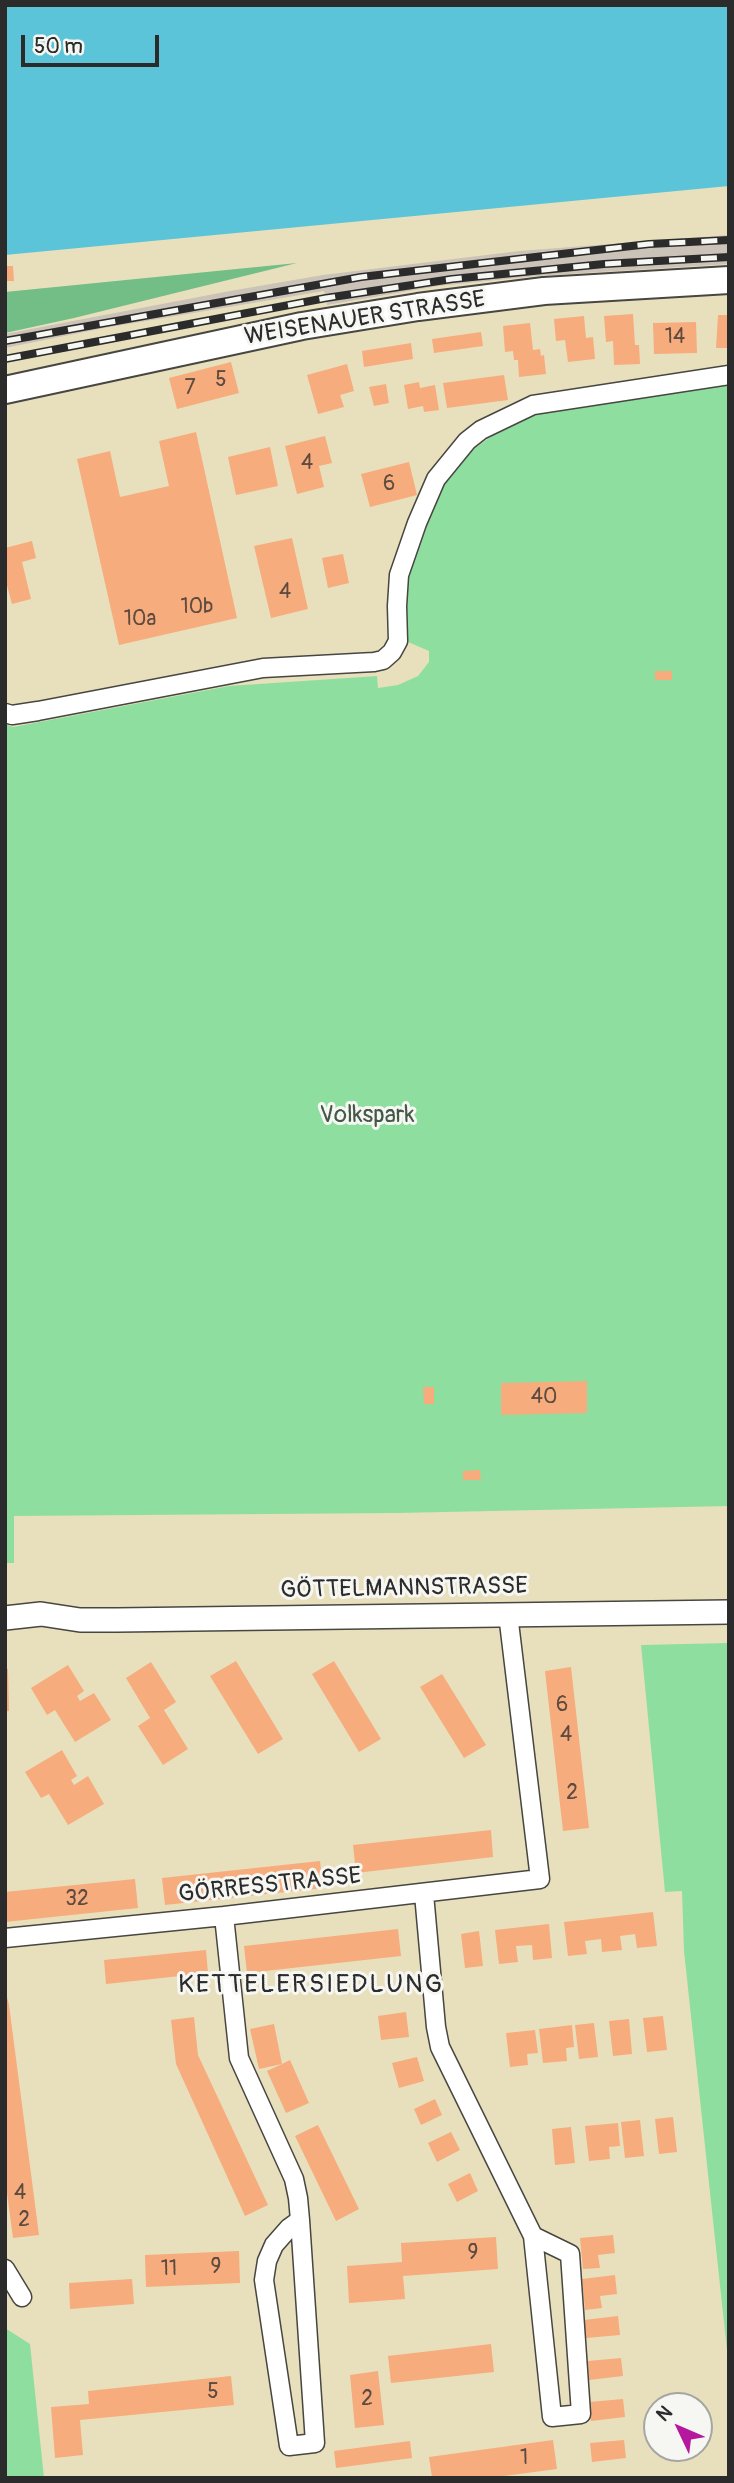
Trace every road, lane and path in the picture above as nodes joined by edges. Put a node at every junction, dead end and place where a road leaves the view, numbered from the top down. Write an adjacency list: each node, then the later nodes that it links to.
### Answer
1 (729, 280): 3 (main road, WEISENAUER STRASSE)
2 (729, 374): 4 (street)
3 (5, 390)
4 (5, 713)
5 (729, 1612): 6 (street, GÖTTELMANNSTRASSE)
6 (508, 1614): 8 (street, GÖTTELMANNSTRASSE); 10 (street, GÖRRESSTRASSE)
7 (5, 1618): 8 (street, GÖTTELMANNSTRASSE)
8 (80, 1620): 9 (street, GÖTTELMANNSTRASSE)
9 (5, 1626)
10 (424, 1894): 11 (street, GÖRRESSTRASSE); 14 (street)
11 (224, 1916): 12 (street, GÖRRESSTRASSE); 13 (street)
12 (5, 1938)
13 (300, 2220): 13 (street)
14 (533, 2236): 14 (street)
15 (5, 2269): 16 (street)
16 (22, 2297)

